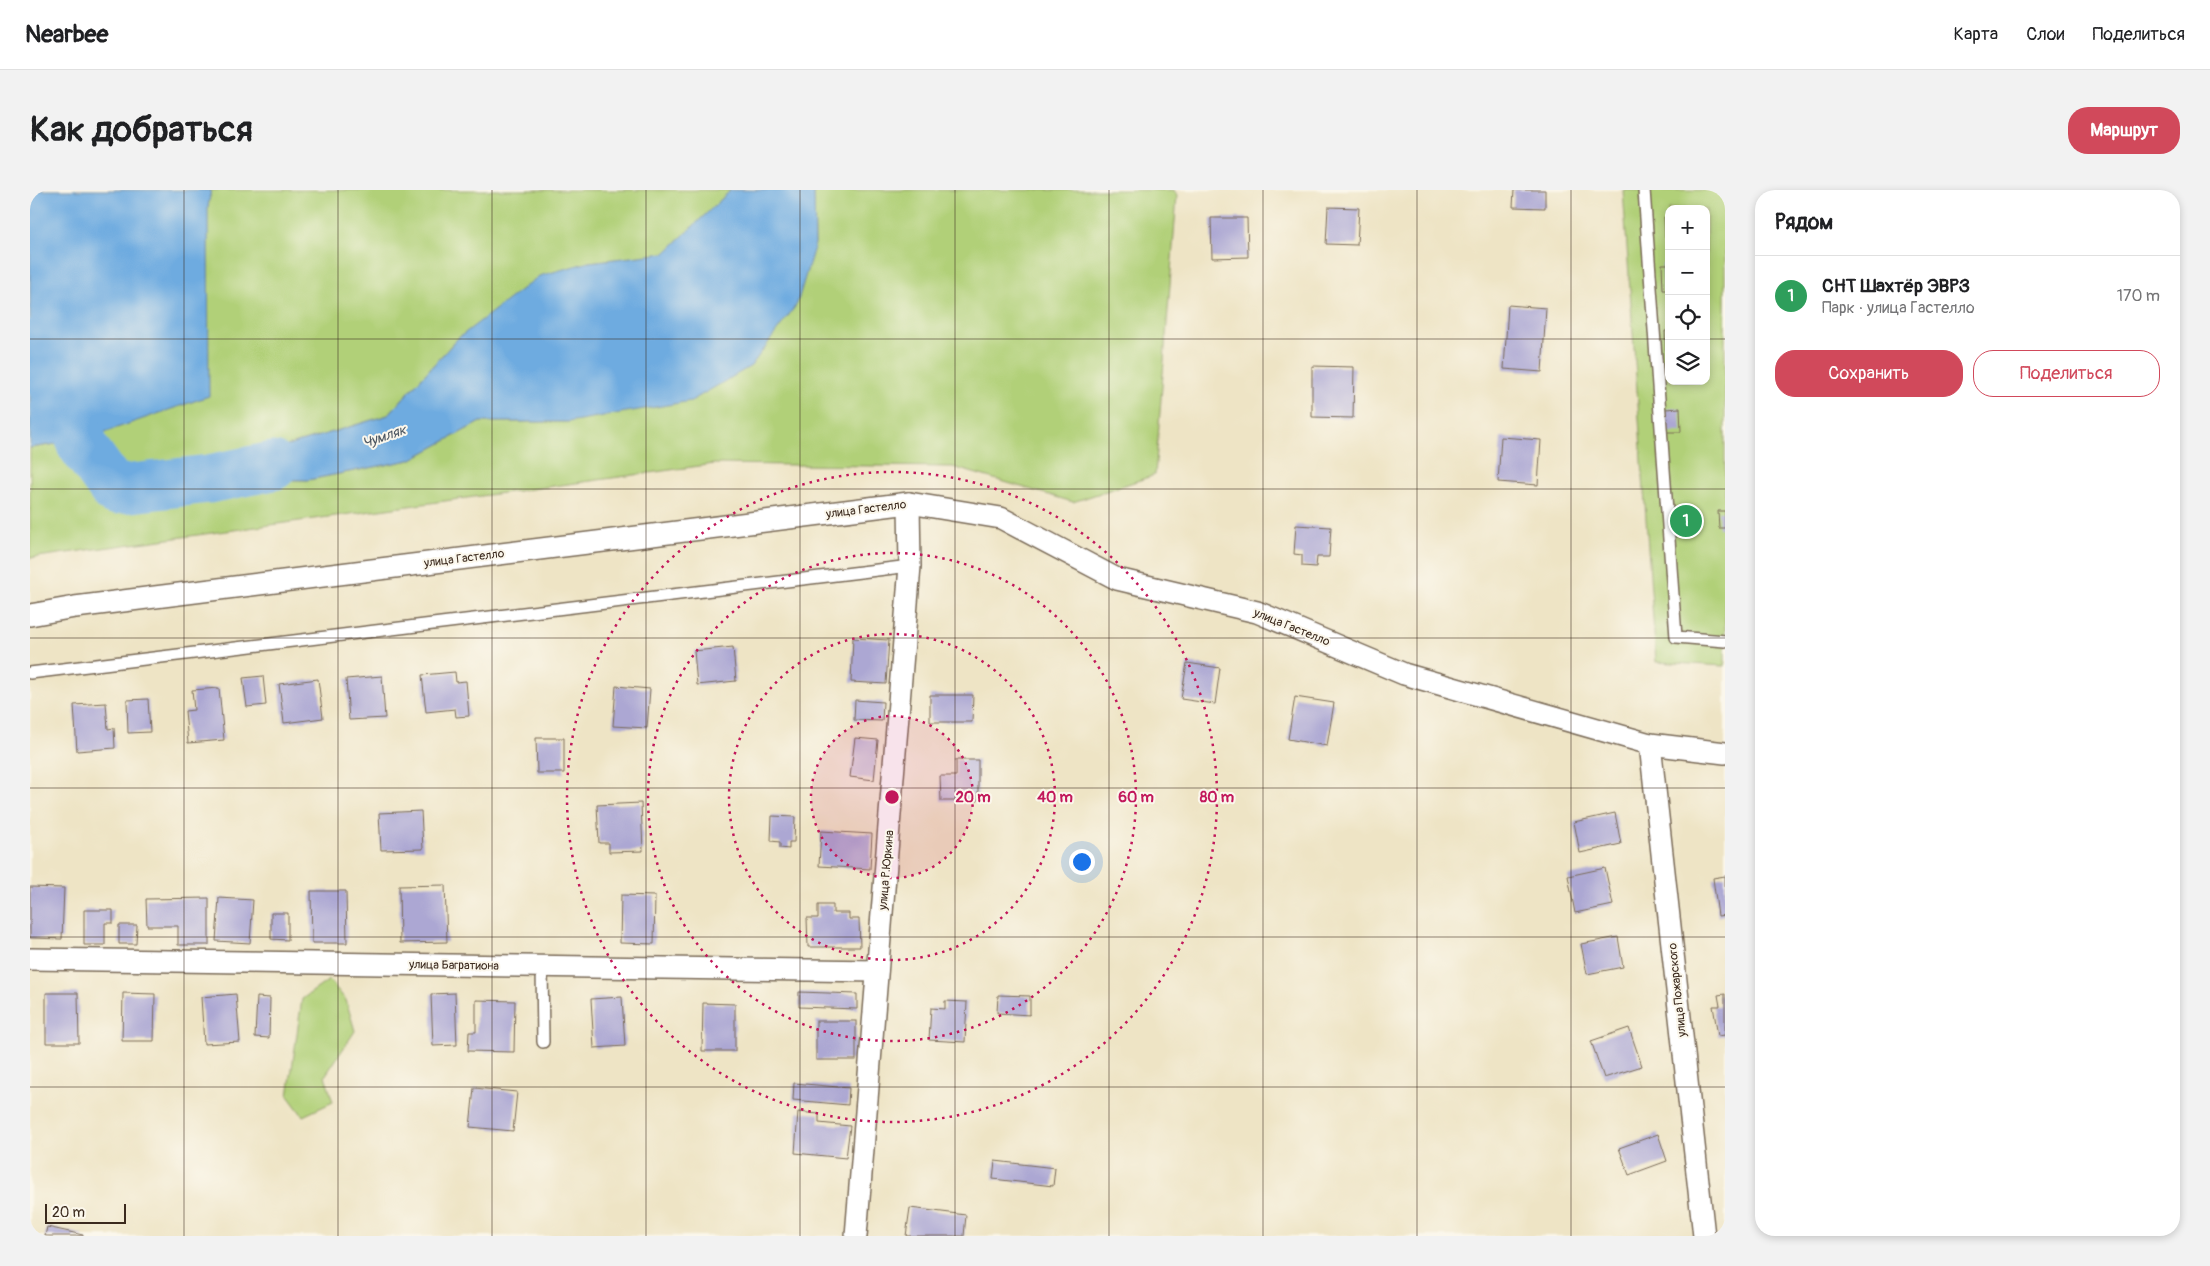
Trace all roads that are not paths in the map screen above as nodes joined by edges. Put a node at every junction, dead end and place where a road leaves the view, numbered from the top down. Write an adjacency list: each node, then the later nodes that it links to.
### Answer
1 (1644, 190): 5 (lane)
2 (909, 503): 3 (street, улица Р.Юркина); 4 (street, улица Гастелло); 7 (street, улица Гастелло)
3 (910, 566): 6 (lane); 11 (street, улица Р.Юркина)
4 (30, 615)
5 (1725, 641)
6 (30, 673)
7 (1650, 744): 8 (street, улица Гастелло); 14 (street, улица Пожарского)
8 (1725, 752)
9 (30, 959): 10 (street, улица Багратиона)
10 (542, 966): 11 (street, улица Багратиона); 12 (lane)
11 (878, 971): 13 (street, улица Р.Юркина)
12 (543, 1042)
13 (856, 1236)
14 (1704, 1236)

